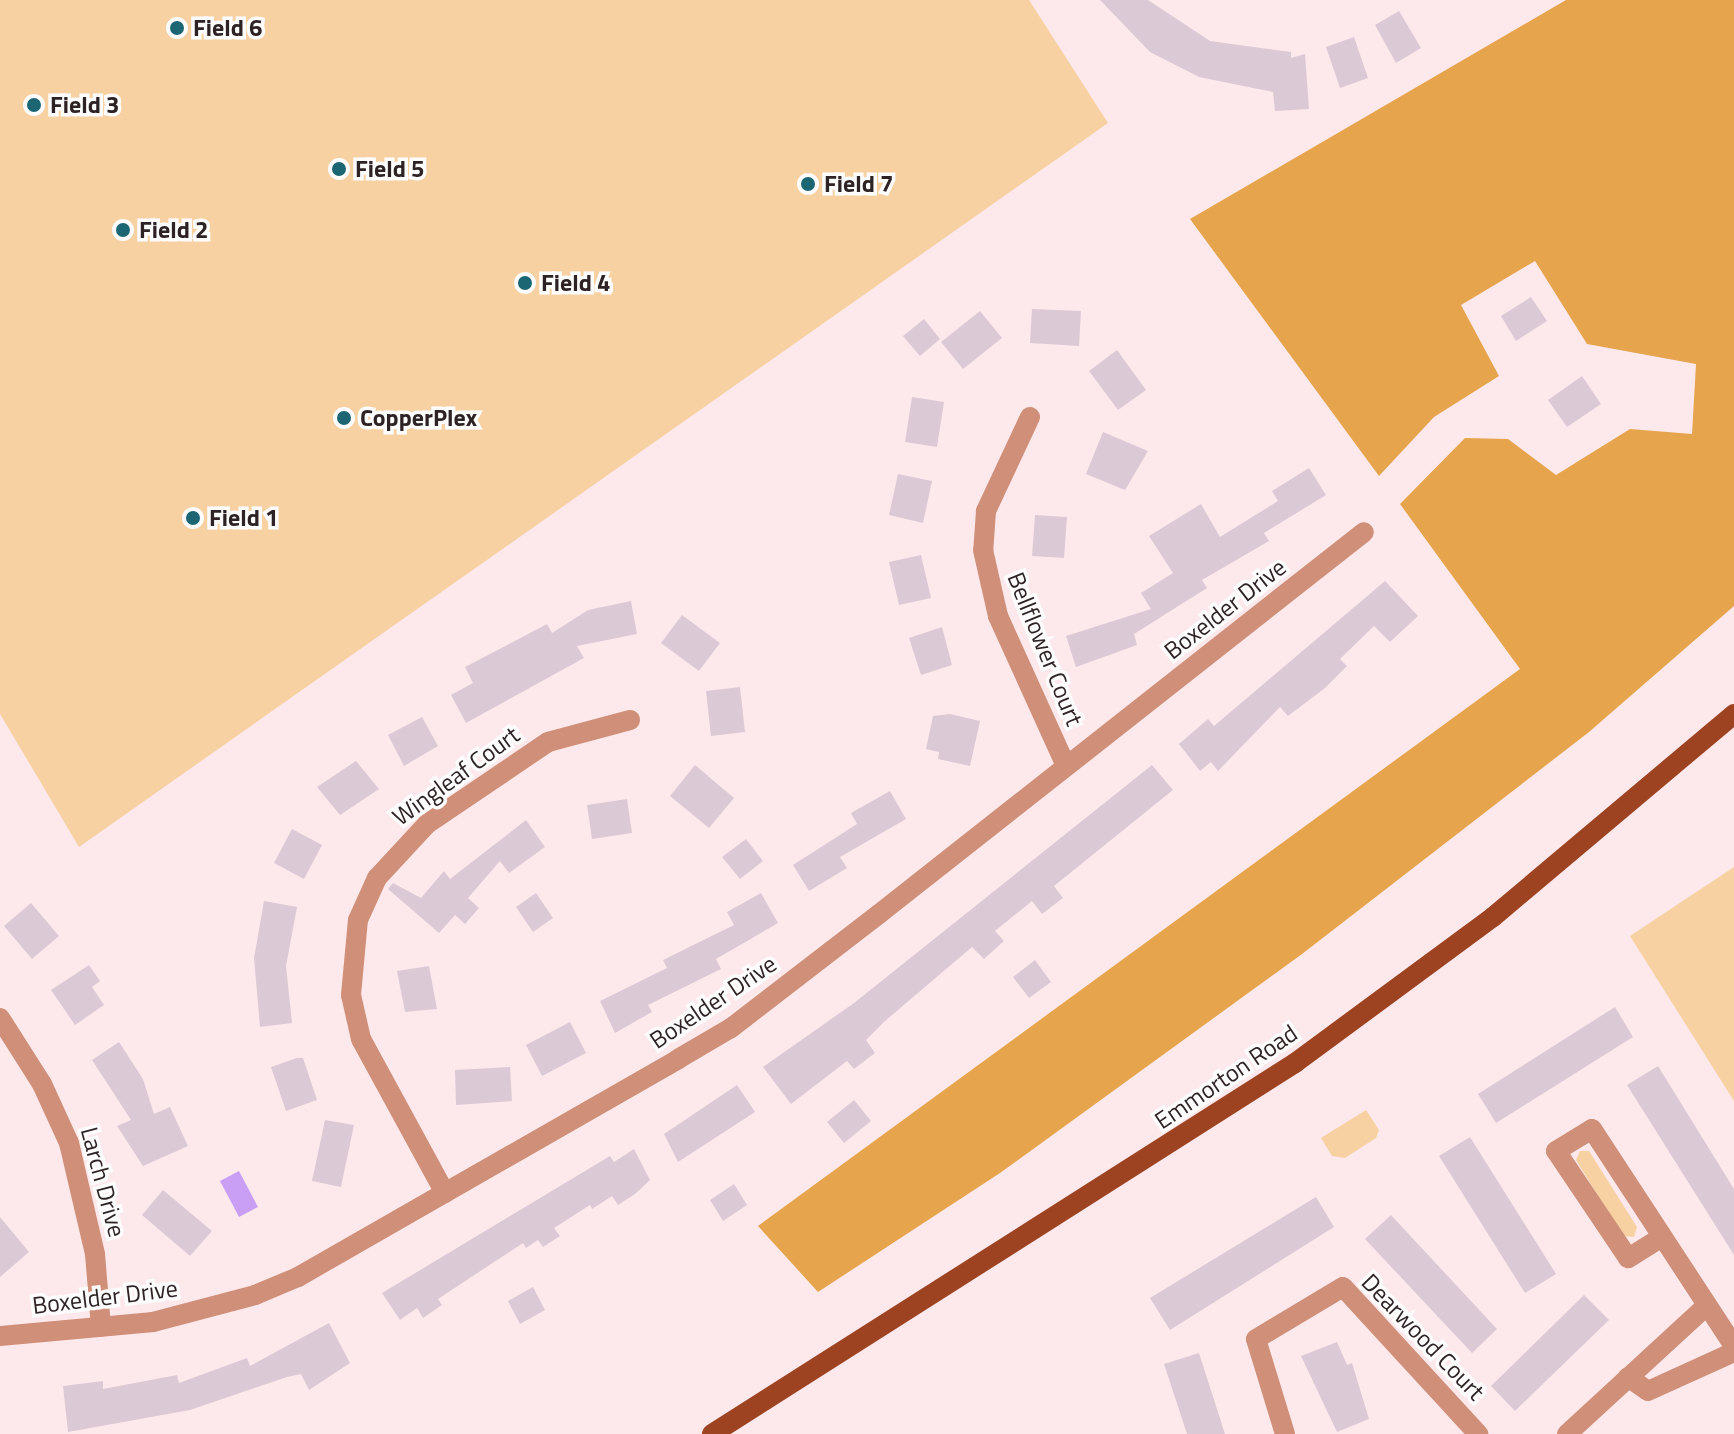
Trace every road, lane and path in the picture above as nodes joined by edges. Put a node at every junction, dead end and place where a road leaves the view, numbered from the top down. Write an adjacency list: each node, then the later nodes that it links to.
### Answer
1 (1030, 417): 5 (street, Bellflower Court)
2 (1364, 532): 5 (street, Boxelder Drive)
3 (1734, 714): 15 (main road, Emmorton Road)
4 (630, 720): 7 (street, Wingleaf Court)
5 (1065, 764): 7 (street, Boxelder Drive)
6 (0, 1018): 10 (street, Larch Drive)
7 (445, 1193): 10 (street, Boxelder Drive)
8 (1662, 1237): 8 (street); 9 (street)
9 (1706, 1306): 12 (street); 13 (street)
10 (101, 1327): 11 (street, Boxelder Drive)
11 (0, 1336)
12 (1734, 1349): 13 (street)
13 (1628, 1377): 17 (street)
14 (1468, 1431): 16 (street, Dearwood Court)
15 (712, 1434)
16 (1285, 1434)
17 (1567, 1434)

